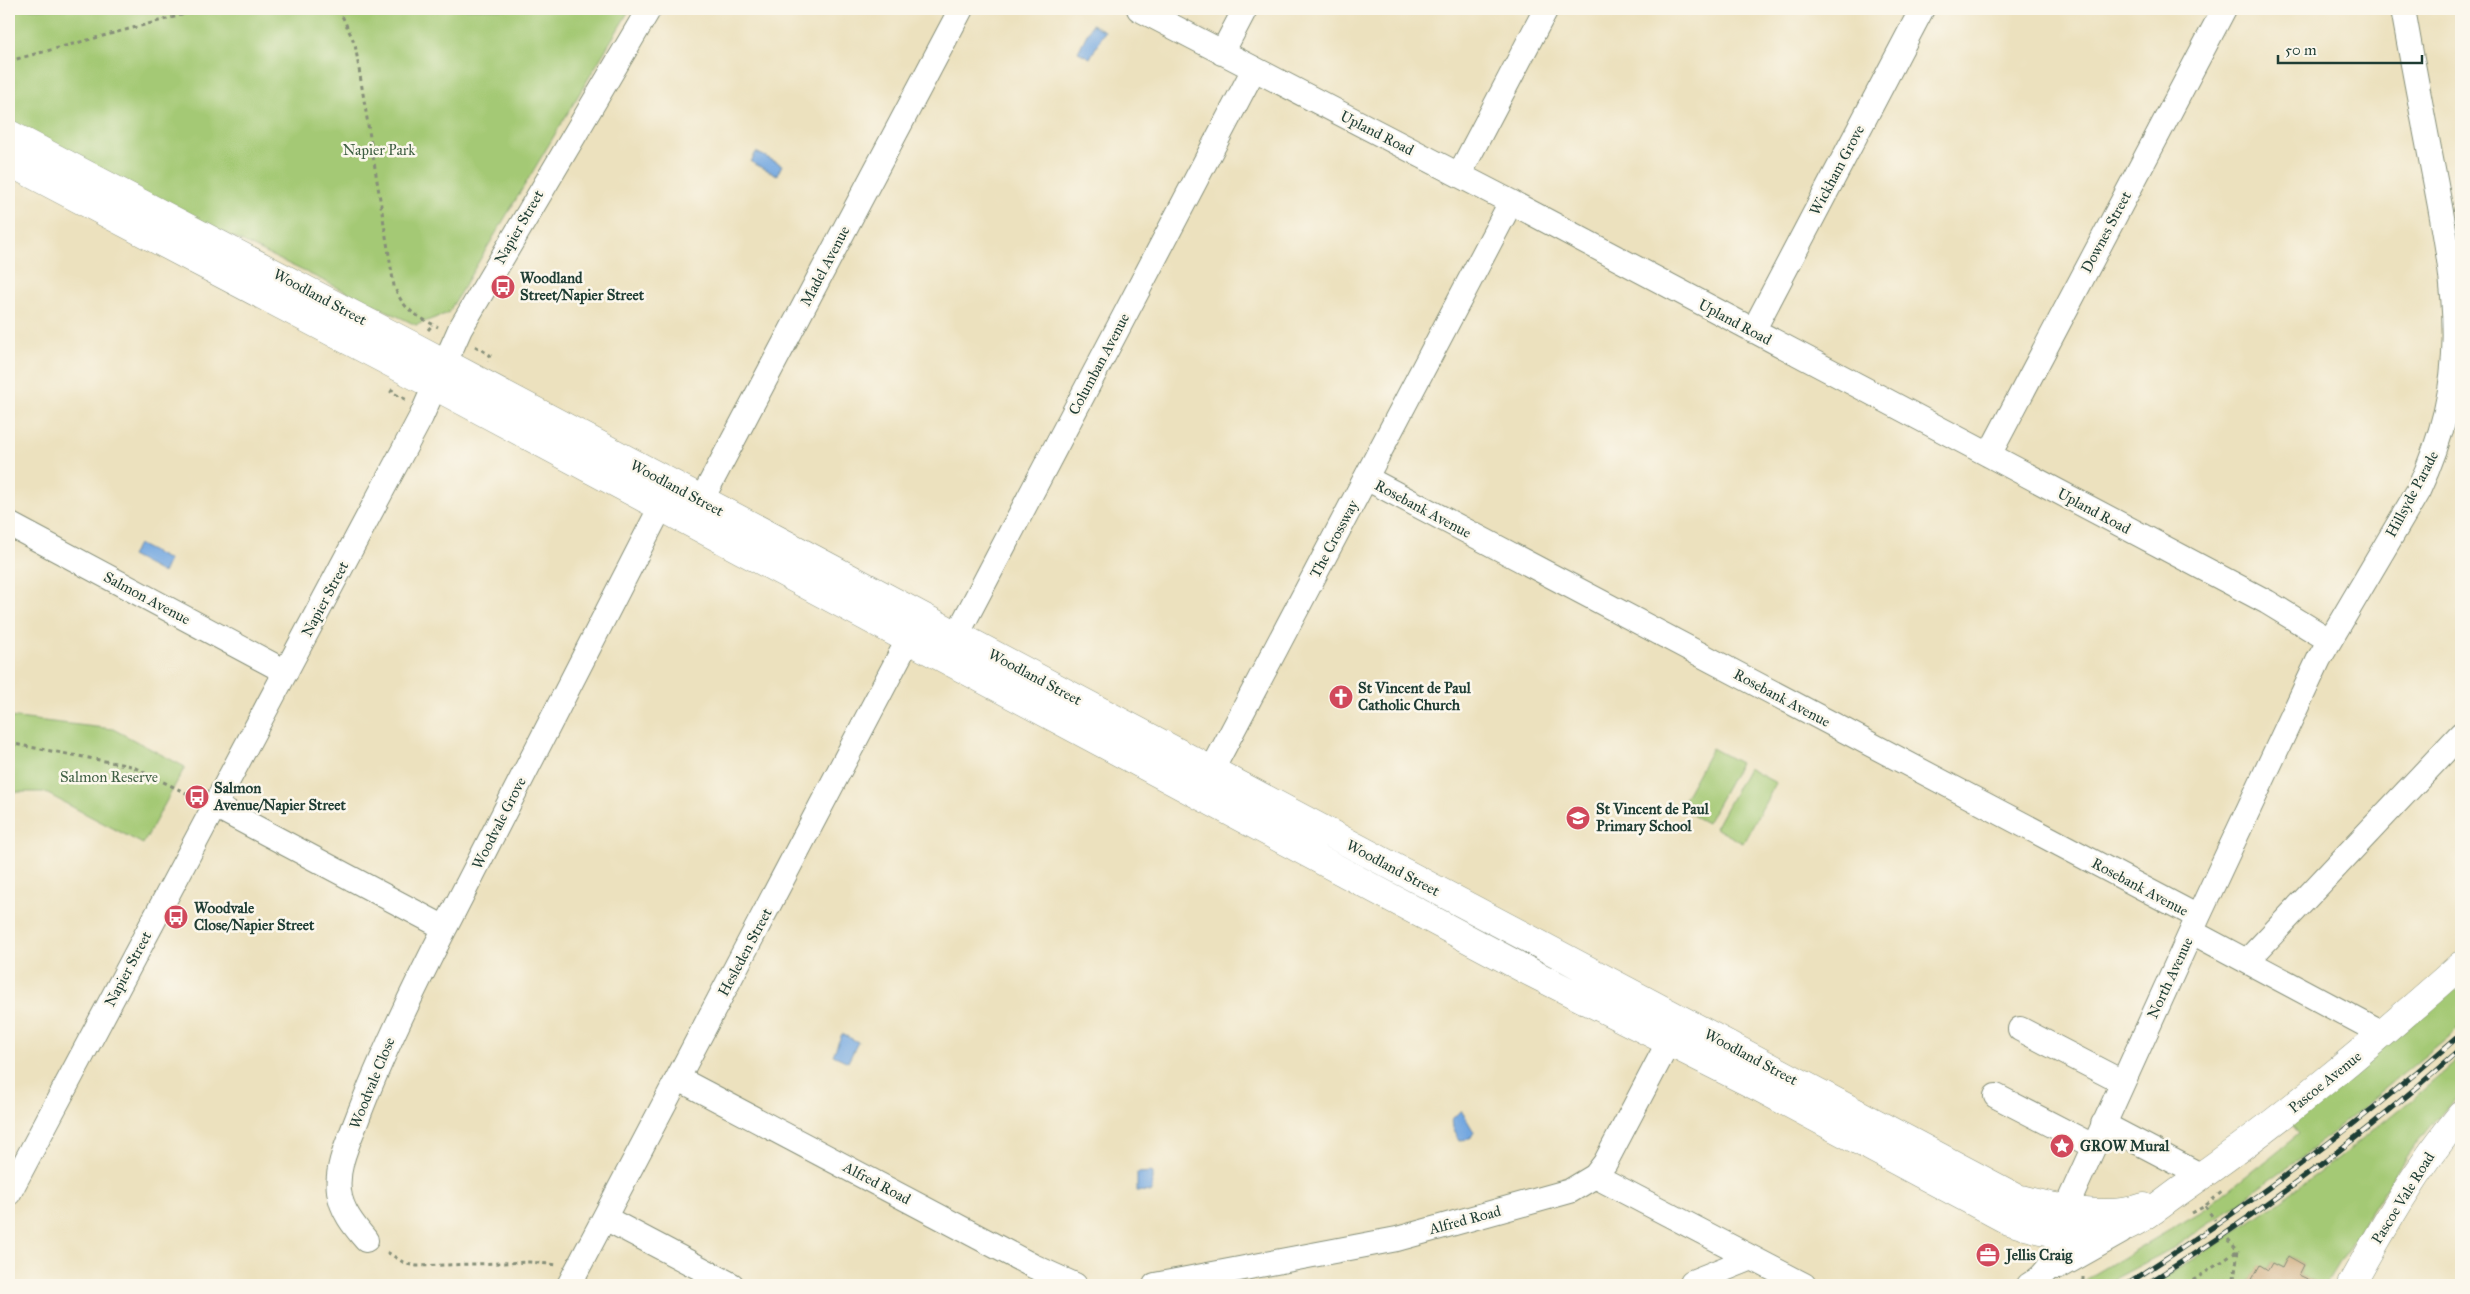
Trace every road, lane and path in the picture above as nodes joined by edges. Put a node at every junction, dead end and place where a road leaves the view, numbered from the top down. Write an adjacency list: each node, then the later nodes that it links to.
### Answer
1 (204, 9): 12 (path)
2 (339, 9): 19 (path)
3 (649, 9): 21 (street, Napier Street)
4 (961, 9): 25 (street, Madel Avenue)
5 (1139, 9): 11 (street, Upland Road)
6 (1245, 9): 11 (street)
7 (1546, 9): 16 (street)
8 (1922, 9): 20 (street, Wickham Grove)
9 (2224, 9): 22 (street, Downes Street)
10 (2403, 9): 29 (street, Hillsyde Parade)
11 (1222, 52): 13 (street, Upland Road)
12 (9, 61)
13 (1254, 69): 16 (street, Upland Road); 28 (street, Columban Avenue)
14 (9, 134): 18 (main road, Woodland Street)
15 (9, 162): 18 (main road, Woodland Street)
16 (1458, 175): 17 (street, Upland Road)
17 (1511, 202): 20 (street, Upland Road); 23 (street, The Crossway)
18 (124, 209): 21 (main road, Woodland Street)
19 (432, 324)
20 (1752, 331): 22 (street, Upland Road)
21 (439, 374): 24 (main road, Woodland Street); 31 (street, Napier Street)
22 (1989, 455): 29 (street, Upland Road)
23 (1366, 478): 34 (street, The Crossway); 37 (street, Rosebank Avenue)
24 (666, 497): 25 (main road, Woodland Street); 38 (street, Woodvale Grove)
25 (695, 512): 27 (main road, Woodland Street)
26 (9, 524): 31 (street, Salmon Avenue)
27 (915, 628): 28 (main road, Woodland Street); 30 (main road, Woodland Street); 44 (street, Hesleden Street)
28 (956, 636): 30 (street, Columban Avenue); 34 (main road, Woodland Street)
29 (2329, 640): 37 (street, North Avenue)
30 (944, 659): 35 (main road, Woodland Street)
31 (286, 672): 36 (street, Napier Street)
32 (2461, 734): 39 (street)
33 (9, 743): 36 (path)
34 (1212, 770): 35 (street, The Crossway); 42 (main road, Woodland Street)
35 (1198, 796): 42 (main road, Woodland Street)
36 (214, 806): 38 (street); 52 (street, Napier Street)
37 (2195, 925): 39 (street, Rosebank Avenue); 45 (street, North Avenue)
38 (445, 928): 59 (street, Woodvale Close)
39 (2247, 961): 43 (street, Rosebank Avenue)
40 (2461, 964): 43 (main road, Pascoe Avenue)
41 (2020, 1029): 45 (street)
42 (1675, 1031): 50 (street, Alfred Road); 56 (main road, Woodland Street)
43 (2383, 1034): 51 (main road, Pascoe Avenue)
44 (679, 1079): 54 (street, Hesleden Street); 67 (street, Alfred Road)
45 (2122, 1082): 48 (street, North Avenue)
46 (1996, 1096): 49 (street)
47 (2461, 1116): 73 (main road, Pascoe Vale Road)
48 (2103, 1124): 49 (street, North Avenue); 51 (street)
49 (2093, 1146): 56 (street, North Avenue)
50 (1595, 1176): 62 (street); 68 (street, Alfred Road)
51 (2192, 1183): 56 (main road, Pascoe Avenue); 57 (main road, Pascoe Avenue)
52 (9, 1194)
53 (2205, 1206): 55 (path)
54 (606, 1218): 64 (street, Hesleden Street); 66 (street)
55 (2215, 1220)
56 (2064, 1221): 57 (main road, Pascoe Avenue); 63 (street, North Avenue)
57 (2129, 1225): 63 (street)
58 (2228, 1239): 61 (path)
59 (366, 1240)
60 (387, 1252): 64 (path)
61 (2238, 1252): 71 (path); 72 (path)
62 (1752, 1258): 65 (street); 69 (street)
63 (2049, 1267): 70 (street)
64 (574, 1276)
65 (1692, 1282)
66 (732, 1285)
67 (1076, 1285)
68 (1155, 1285)
69 (1804, 1285)
70 (2029, 1285)
71 (2186, 1285)
72 (2233, 1285)
73 (2351, 1285)

